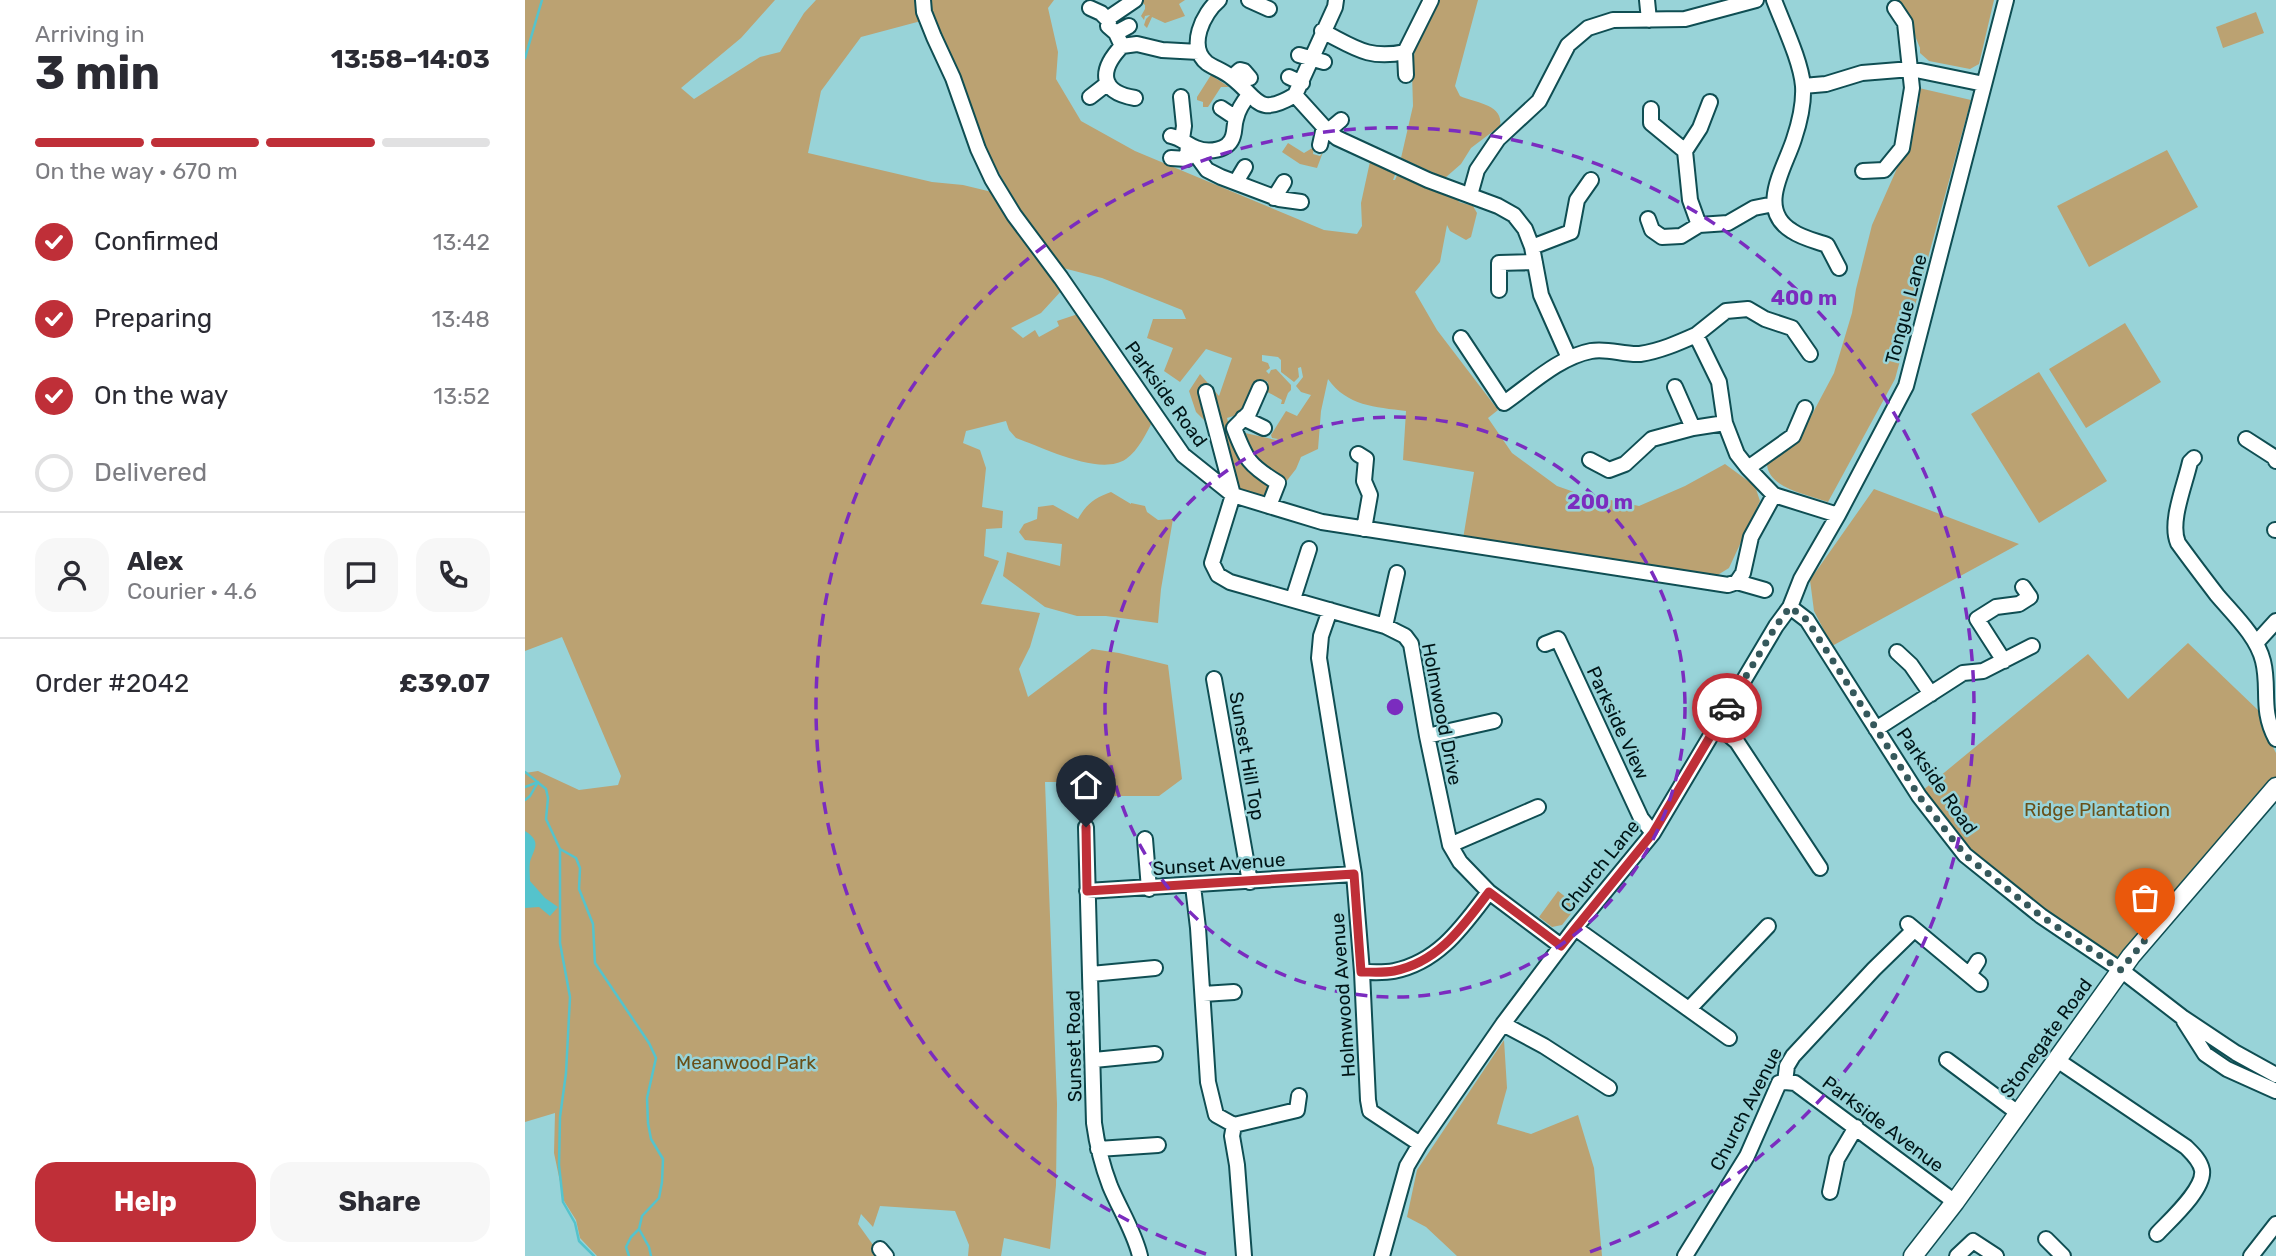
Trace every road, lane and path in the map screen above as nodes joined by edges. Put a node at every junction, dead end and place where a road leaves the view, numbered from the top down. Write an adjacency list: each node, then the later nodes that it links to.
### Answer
1 (923, 0): 77 (street, Parkside Road)
2 (1219, 0): 21 (street)
3 (1249, 0): 13 (street)
4 (1336, 0): 16 (street)
5 (1431, 0): 22 (street)
6 (1647, 0): 14 (street)
7 (1756, 0): 14 (street)
8 (1774, 0): 31 (street)
9 (2006, 0): 29 (street, Tongue Lane)
10 (1126, 3): 15 (street)
11 (1090, 8): 15 (street)
12 (1895, 8): 25 (street)
13 (1269, 9)
14 (1649, 20): 49 (street)
15 (1115, 31): 19 (street); 33 (street)
16 (1322, 31): 22 (street); 30 (street)
17 (1143, 36): 19 (street)
18 (1169, 37): 20 (street)
19 (1154, 48): 20 (street)
20 (1176, 51): 21 (street)
21 (1199, 52): 24 (street)
22 (1405, 52): 26 (street)
23 (1227, 56): 24 (street)
24 (1215, 67): 27 (street)
25 (1911, 69): 29 (street); 31 (street); 45 (street)
26 (1406, 75)
27 (1232, 77): 28 (street); 35 (street)
28 (1250, 78)
29 (1984, 84): 80 (street, Tongue Lane)
30 (1296, 85): 35 (street); 39 (street)
31 (1803, 86): 52 (street)
32 (1181, 97): 40 (street)
33 (1135, 98)
34 (1710, 102): 42 (street)
35 (1253, 104): 38 (street)
36 (1221, 108): 38 (street)
37 (1651, 109): 42 (street)
38 (1236, 118): 40 (street)
39 (1330, 124): 41 (street); 49 (street)
40 (1185, 142): 43 (street); 47 (street)
41 (1320, 145)
42 (1685, 150): 54 (street)
43 (1171, 158)
44 (1245, 167): 47 (street)
45 (1863, 171)
46 (1591, 180): 55 (street)
47 (1236, 182): 50 (street)
48 (1284, 182): 50 (street)
49 (1470, 195): 55 (street)
50 (1275, 198): 51 (street)
51 (1301, 202)
52 (1774, 204): 54 (street); 57 (street)
53 (1648, 219): 54 (street)
54 (1699, 225)
55 (1532, 247): 56 (street)
56 (1535, 262): 58 (street); 62 (street)
57 (1839, 268)
58 (1499, 290)
59 (1696, 335): 61 (street); 62 (street); 68 (street)
60 (1461, 338): 62 (street)
61 (1810, 354)
62 (1569, 359)
63 (1675, 387): 70 (street)
64 (1260, 388): 67 (street)
65 (1206, 392): 77 (street)
66 (1805, 408): 76 (street)
67 (1243, 418): 69 (street); 79 (street)
68 (1725, 423): 70 (street); 76 (street)
69 (1263, 428)
70 (1693, 428): 74 (street)
71 (2246, 439): 75 (street)
72 (1357, 454): 81 (street)
73 (2194, 458): 93 (street)
74 (1590, 460)
75 (2276, 461)
76 (1748, 468): 78 (street)
77 (1233, 495): 79 (street, Parkside Road); 87 (street, Holmwood Drive)
78 (1774, 495): 80 (street); 84 (street)
79 (1269, 506): 81 (street, Parkside Road)
80 (1838, 515): 88 (street, Tongue Lane)
81 (1364, 529): 84 (street, Parkside Road)
82 (1309, 549): 87 (street)
83 (1396, 573): 91 (street)
84 (1737, 582): 86 (street, Parkside Road)
85 (2023, 587): 96 (street)
86 (1765, 590)
87 (1293, 599): 89 (street, Holmwood Drive)
88 (1790, 607): 100 (street, Church Lane); 101 (street, Parkside Road)
89 (1330, 610): 91 (street, Holmwood Drive); 111 (street, Holmwood Avenue)
90 (2276, 621): 93 (street)
91 (1385, 626): 102 (street, Holmwood Drive)
92 (1545, 643): 107 (street, Parkside View)
93 (2256, 643): 103 (street)
94 (2032, 646): 96 (street)
95 (1897, 652): 98 (street)
96 (2004, 661): 98 (street)
97 (1214, 678): 112 (street, Sunset Hill Top)
98 (1931, 694): 101 (street)
99 (1495, 721): 102 (street)
100 (1717, 725): 107 (street, Church Lane); 110 (street)
101 (1876, 729): 122 (street, Parkside Road)
102 (1427, 736): 109 (street, Holmwood Drive)
103 (2276, 739)
104 (2276, 787): 122 (main road, Stonegate Road)
105 (1538, 807): 109 (street)
106 (1086, 827): 115 (street, Sunset Road)
107 (1653, 833): 118 (street, Church Lane)
108 (1145, 839): 114 (street)
109 (1451, 845): 116 (street, Holmwood Drive)
110 (1820, 868)
111 (1354, 874): 112 (street, Sunset Avenue); 123 (street, Holmwood Avenue)
112 (1250, 882): 113 (street, Sunset Avenue)
113 (1193, 886): 114 (street, Sunset Avenue); 126 (street)
114 (1149, 889): 115 (street, Sunset Avenue)
115 (1087, 891): 124 (street, Sunset Road)
116 (1489, 892): 119 (street, Holmwood Drive); 123 (street)
117 (1767, 926): 127 (street)
118 (1575, 928): 119 (street, Church Lane); 127 (street)
119 (1561, 946): 129 (street, Church Lane)
120 (1978, 961): 136 (street, Church Avenue)
121 (1155, 968): 124 (street)
122 (2121, 970): 128 (street, Parkside Road); 134 (main road, Stonegate Road)
123 (1361, 972): 143 (street, Holmwood Avenue)
124 (1091, 974): 132 (street, Sunset Road)
125 (1234, 992): 126 (street)
126 (1203, 994): 141 (street)
127 (1689, 1009): 130 (street)
128 (2182, 1017): 135 (street, Parkside Road); 138 (street)
129 (1503, 1024): 137 (street); 143 (street, Church Lane)
130 (1729, 1038)
131 (1155, 1054): 132 (street)
132 (1094, 1060): 145 (street, Sunset Road)
133 (1947, 1060): 140 (street)
134 (2057, 1060): 140 (main road, Stonegate Road); 149 (street)
135 (2276, 1075)
136 (1785, 1082): 142 (street, Parkside Avenue); 155 (street, Church Avenue)
137 (1609, 1088)
138 (2276, 1091)
139 (1299, 1096): 141 (street)
140 (2018, 1113): 147 (main road, Stonegate Road)
141 (1234, 1125): 153 (street)
142 (1856, 1127): 146 (street); 147 (street, Parkside Avenue)
143 (1420, 1144): 154 (street, Church Lane)
144 (1158, 1145): 145 (street)
145 (1098, 1149): 152 (street, Sunset Road)
146 (1830, 1192)
147 (1955, 1202): 156 (main road, Stonegate Road)
148 (2276, 1224): 159 (street)
149 (2157, 1234)
150 (2046, 1239): 151 (street)
151 (2058, 1254)
152 (1139, 1256)
153 (1244, 1256)
154 (1382, 1256)
155 (1685, 1256)
156 (1913, 1256)
157 (1957, 1256): 158 (street)
158 (1996, 1256)
159 (2251, 1256)

